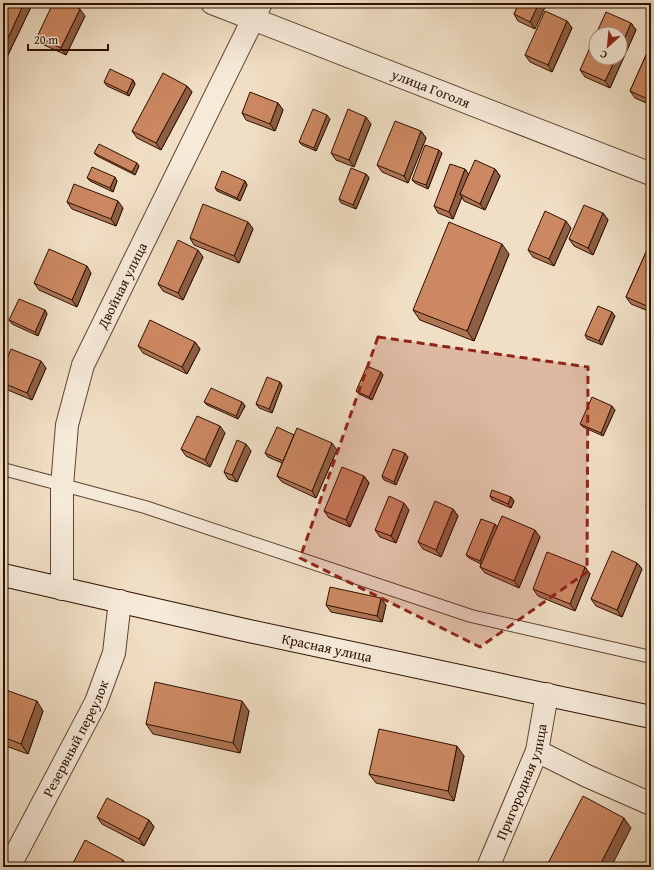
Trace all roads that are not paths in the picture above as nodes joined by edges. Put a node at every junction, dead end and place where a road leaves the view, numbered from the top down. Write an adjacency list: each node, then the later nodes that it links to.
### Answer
1 (212, 3): 2 (street, улица Гоголя)
2 (257, 11): 3 (street, улица Гоголя); 5 (street, Двойная улица)
3 (651, 174)
4 (3, 469): 5 (lane)
5 (62, 486): 7 (street, Двойная улица); 9 (lane)
6 (3, 575): 7 (street, Красная улица)
7 (62, 588): 8 (street, Красная улица)
8 (120, 601): 10 (street, Красная улица); 14 (street, Резервный переулок)
9 (651, 657)
10 (547, 694): 11 (street, Красная улица); 12 (street, Пригородная улица)
11 (649, 713)
12 (537, 751): 13 (street); 15 (street, Пригородная улица)
13 (651, 804)
14 (9, 867)
15 (488, 867)

